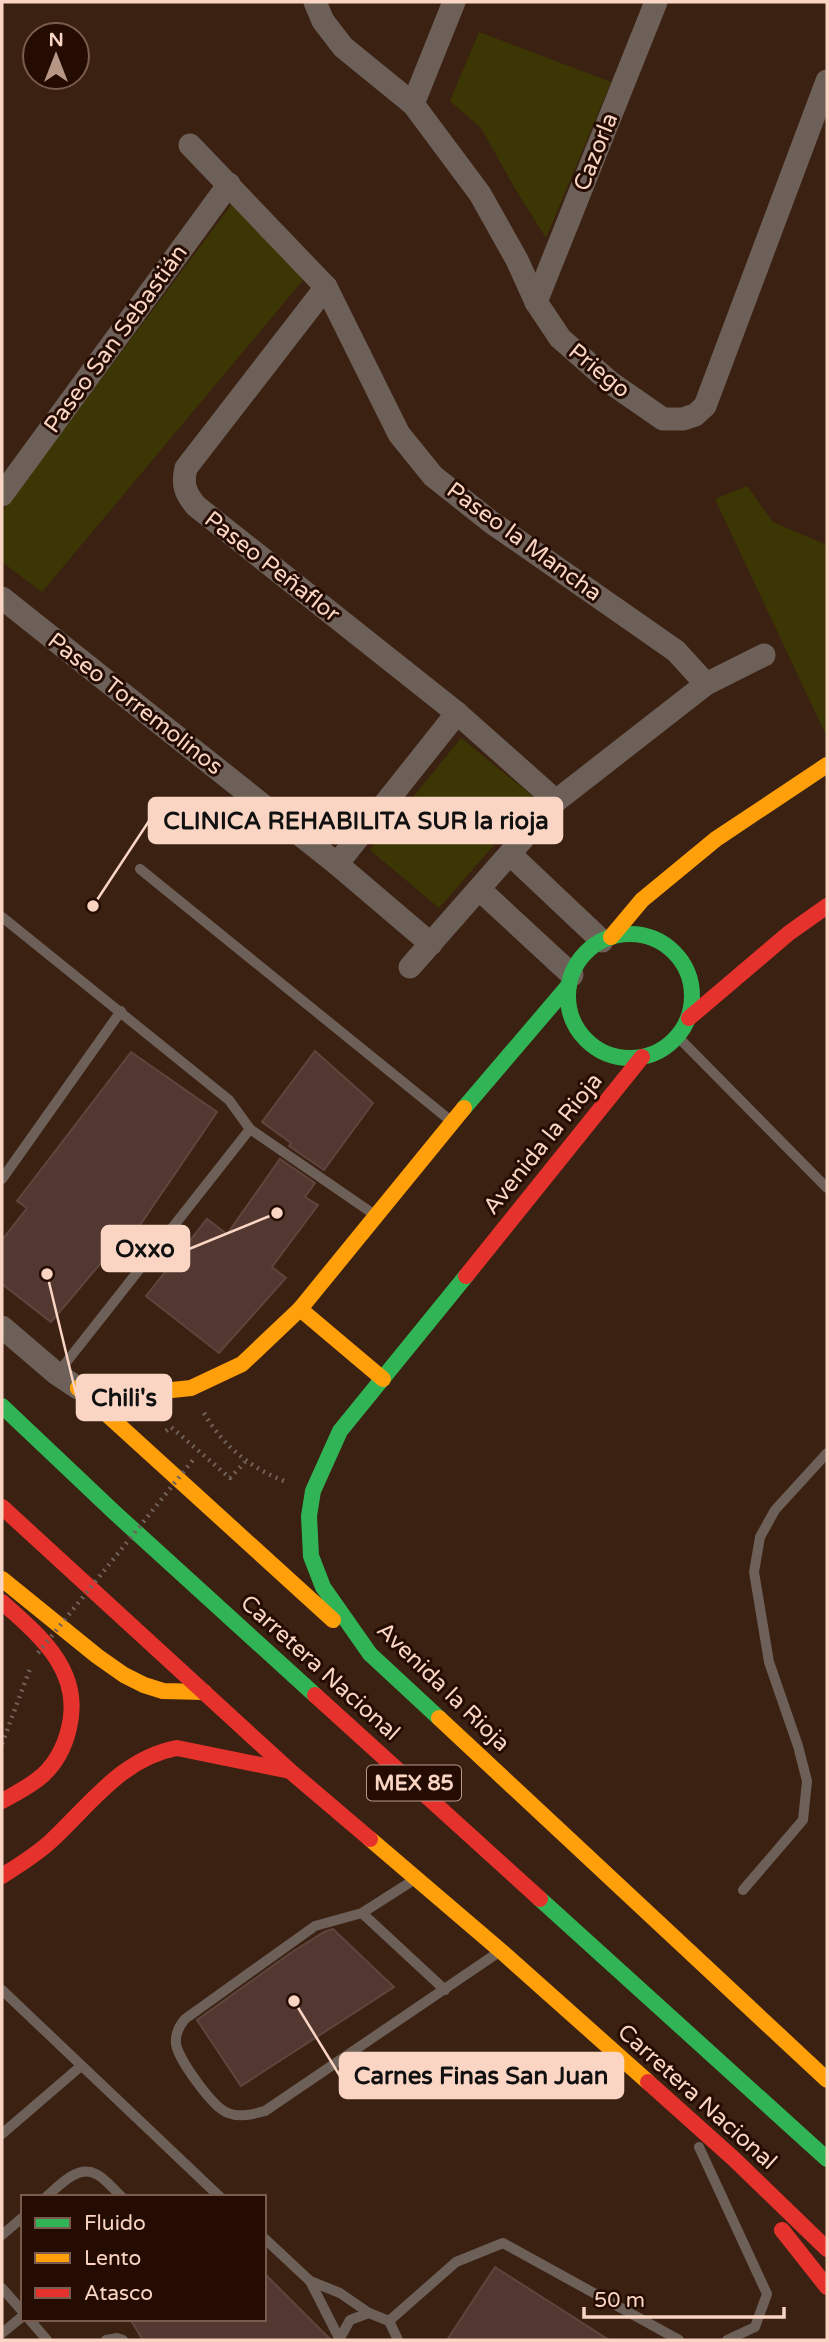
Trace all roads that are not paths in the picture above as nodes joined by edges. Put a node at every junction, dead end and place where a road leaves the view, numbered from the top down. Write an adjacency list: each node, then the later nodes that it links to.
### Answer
1 (315, 2): 5 (street, Priego)
2 (454, 2): 5 (street)
3 (656, 2): 9 (street, Cazorla)
4 (827, 81): 9 (street, Priego)
5 (413, 104): 9 (street, Priego)
6 (190, 145): 7 (street, Paseo la Mancha)
7 (229, 184): 8 (street, Paseo la Mancha); 10 (street, Paseo San Sebastián)
8 (326, 287): 13 (street, Paseo la Mancha); 14 (street, Paseo Peñaflor)
9 (536, 302)
10 (2, 495)
11 (2, 598): 18 (street, Paseo Torremolinos)
12 (764, 655): 13 (street)
13 (706, 684): 16 (street)
14 (457, 713): 16 (street, Paseo Peñaflor); 18 (street)
15 (827, 765): 23 (main road)
16 (556, 801): 17 (street)
17 (510, 854): 20 (street); 23 (street)
18 (337, 864): 24 (street, Paseo Torremolinos)
19 (140, 869): 31 (lane)
20 (479, 889): 24 (street); 26 (street)
21 (827, 906): 28 (main road)
22 (2, 917): 27 (lane)
23 (606, 939): 26 (main road); 28 (main road)
24 (431, 944): 25 (street)
25 (410, 967)
26 (570, 980): 30 (main road); 31 (main road)
27 (121, 1011): 32 (lane); 33 (lane)
28 (688, 1018): 29 (main road)
29 (678, 1037): 30 (main road); 34 (lane)
30 (642, 1057): 39 (main road, Avenida la Rioja)
31 (453, 1123): 35 (main road)
32 (250, 1129): 35 (lane); 38 (lane)
33 (2, 1179)
34 (827, 1188)
35 (377, 1217): 36 (main road)
36 (300, 1309): 39 (main road); 40 (main road)
37 (2, 1327): 38 (street)
38 (57, 1374): 40 (street)
39 (383, 1379): 46 (main road, Avenida la Rioja)
40 (78, 1388): 46 (main road)
41 (2, 1406): 62 (main road, Carretera Nacional / MEX 85)
42 (827, 1453): 52 (lane)
43 (2, 1507): 47 (main road, Carretera Nacional / MEX 85)
44 (2, 1579): 47 (main road)
45 (2, 1602): 49 (main road)
46 (370, 1654): 58 (main road, Avenida la Rioja)
47 (204, 1692): 48 (main road, Carretera Nacional / MEX 85)
48 (290, 1771): 50 (main road); 51 (main road, Carretera Nacional / MEX 85)
49 (2, 1801)
50 (2, 1876)
51 (417, 1878): 53 (lane); 54 (main road, Carretera Nacional / MEX 85)
52 (743, 1891)
53 (362, 1913): 56 (lane); 56 (lane)
54 (501, 1951): 56 (lane); 59 (main road, Carretera Nacional / MEX 85)
55 (2, 1990): 57 (lane)
56 (445, 1990)
57 (80, 2066): 60 (lane); 65 (lane)
58 (827, 2080)
59 (685, 2115): 61 (main road, Carretera Nacional / MEX 85); 85 (lane)
60 (4, 2129)
61 (734, 2159): 69 (main road, Carretera Nacional / MEX 85); 71 (main road)
62 (827, 2159)
63 (48, 2195): 64 (lane)
64 (120, 2195)
65 (218, 2195)
66 (21, 2219): 67 (lane)
67 (2, 2235)
68 (266, 2240): 70 (lane)
69 (827, 2249)
70 (310, 2281): 74 (lane); 79 (lane)
71 (827, 2287)
72 (2, 2288): 73 (lane)
73 (21, 2312)
74 (369, 2313): 77 (lane); 79 (lane)
75 (21, 2316): 78 (lane)
76 (31, 2321): 80 (lane)
77 (389, 2321): 83 (lane); 84 (lane)
78 (2, 2333)
79 (339, 2339)
80 (47, 2340)
81 (106, 2340): 82 (lane)
82 (123, 2340)
83 (398, 2340)
84 (678, 2340)
85 (727, 2340)

